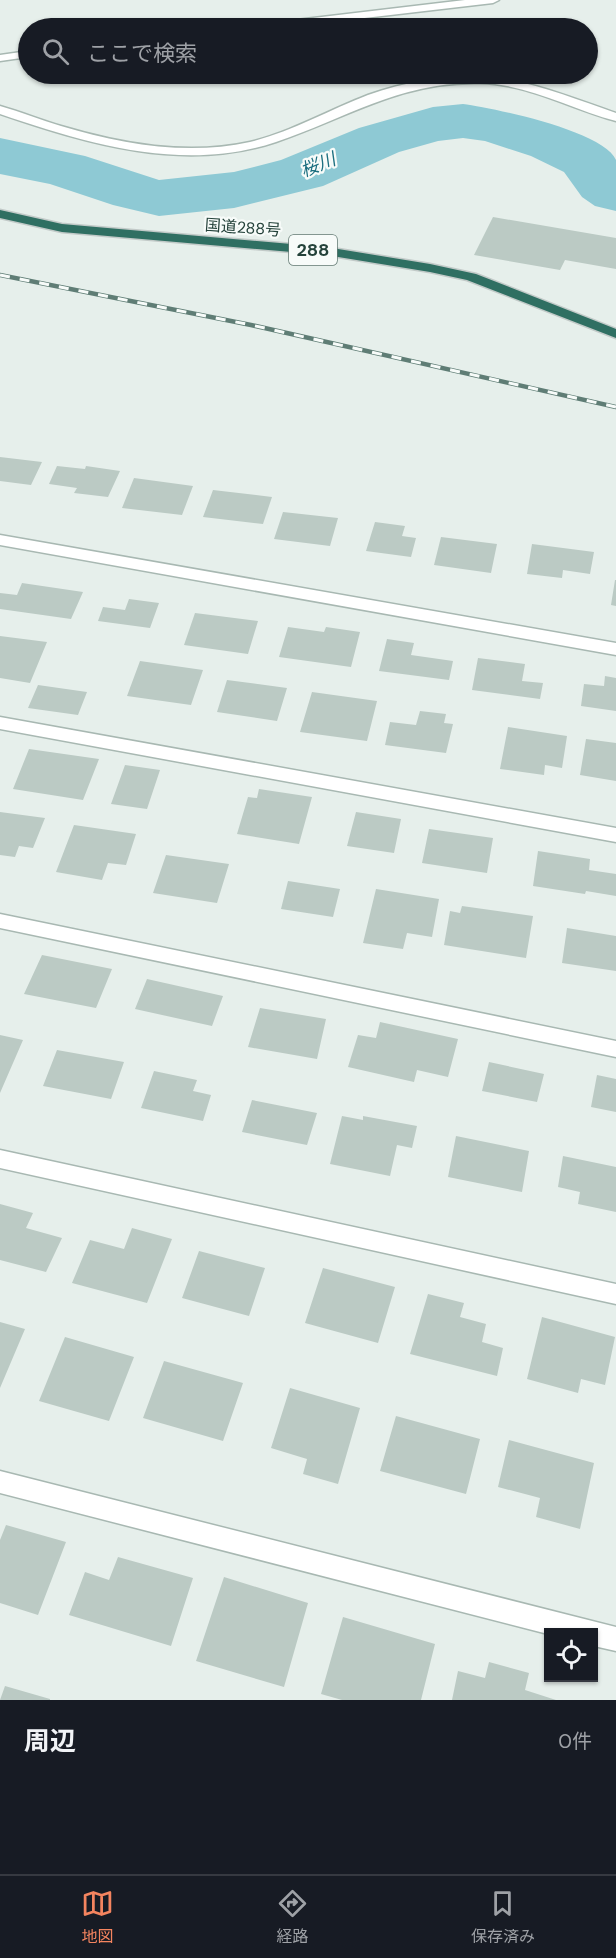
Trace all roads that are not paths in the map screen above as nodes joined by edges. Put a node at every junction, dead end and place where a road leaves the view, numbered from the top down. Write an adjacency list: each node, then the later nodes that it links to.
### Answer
1 (493, 0): 2 (street)
2 (339, 18)
3 (18, 55): 4 (street)
4 (0, 58)
5 (438, 84): 7 (street)
6 (509, 84): 8 (street)
7 (0, 110)
8 (616, 117)
9 (0, 214): 10 (highway, 国道288号 / 288)
10 (616, 334)
11 (0, 540): 12 (street)
12 (616, 649)
13 (0, 723): 14 (street)
14 (616, 835)
15 (0, 921): 16 (street)
16 (616, 1049)
17 (0, 1159): 18 (street)
18 (616, 1294)
19 (0, 1482): 20 (street)
20 (573, 1628)
21 (598, 1635): 22 (street)
22 (616, 1640)

